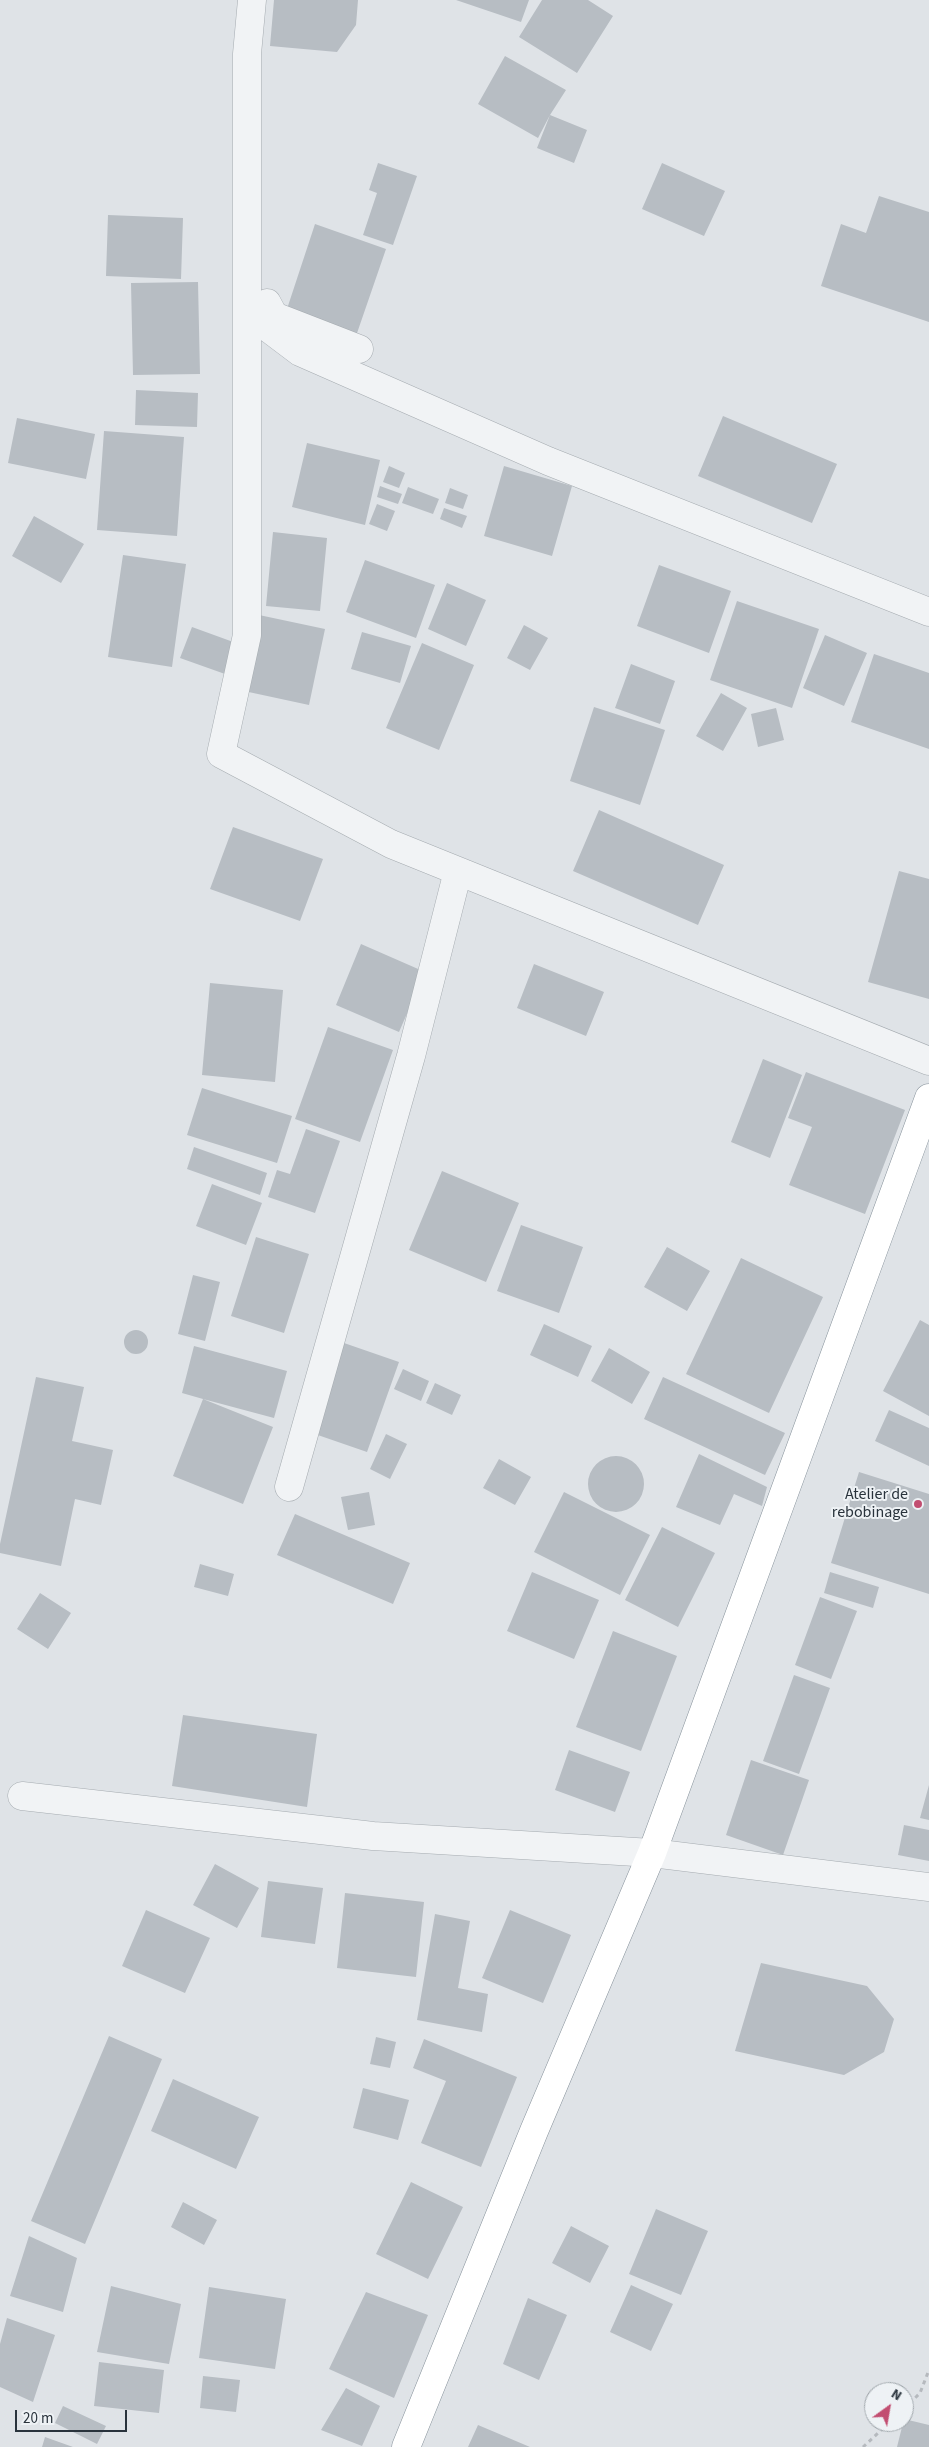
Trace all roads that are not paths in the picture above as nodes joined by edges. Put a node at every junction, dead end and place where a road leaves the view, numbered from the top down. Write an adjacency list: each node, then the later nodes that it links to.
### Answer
1 (252, 0): 2 (street)
2 (247, 266): 3 (street); 4 (street)
3 (247, 312): 5 (street); 6 (street)
4 (359, 349)
5 (929, 612)
6 (458, 871): 7 (street); 9 (street)
7 (929, 1061)
8 (929, 1098): 11 (highway)
9 (289, 1487)
10 (22, 1796): 11 (street)
11 (652, 1854): 12 (street); 13 (highway)
12 (929, 1887)
13 (406, 2447)

